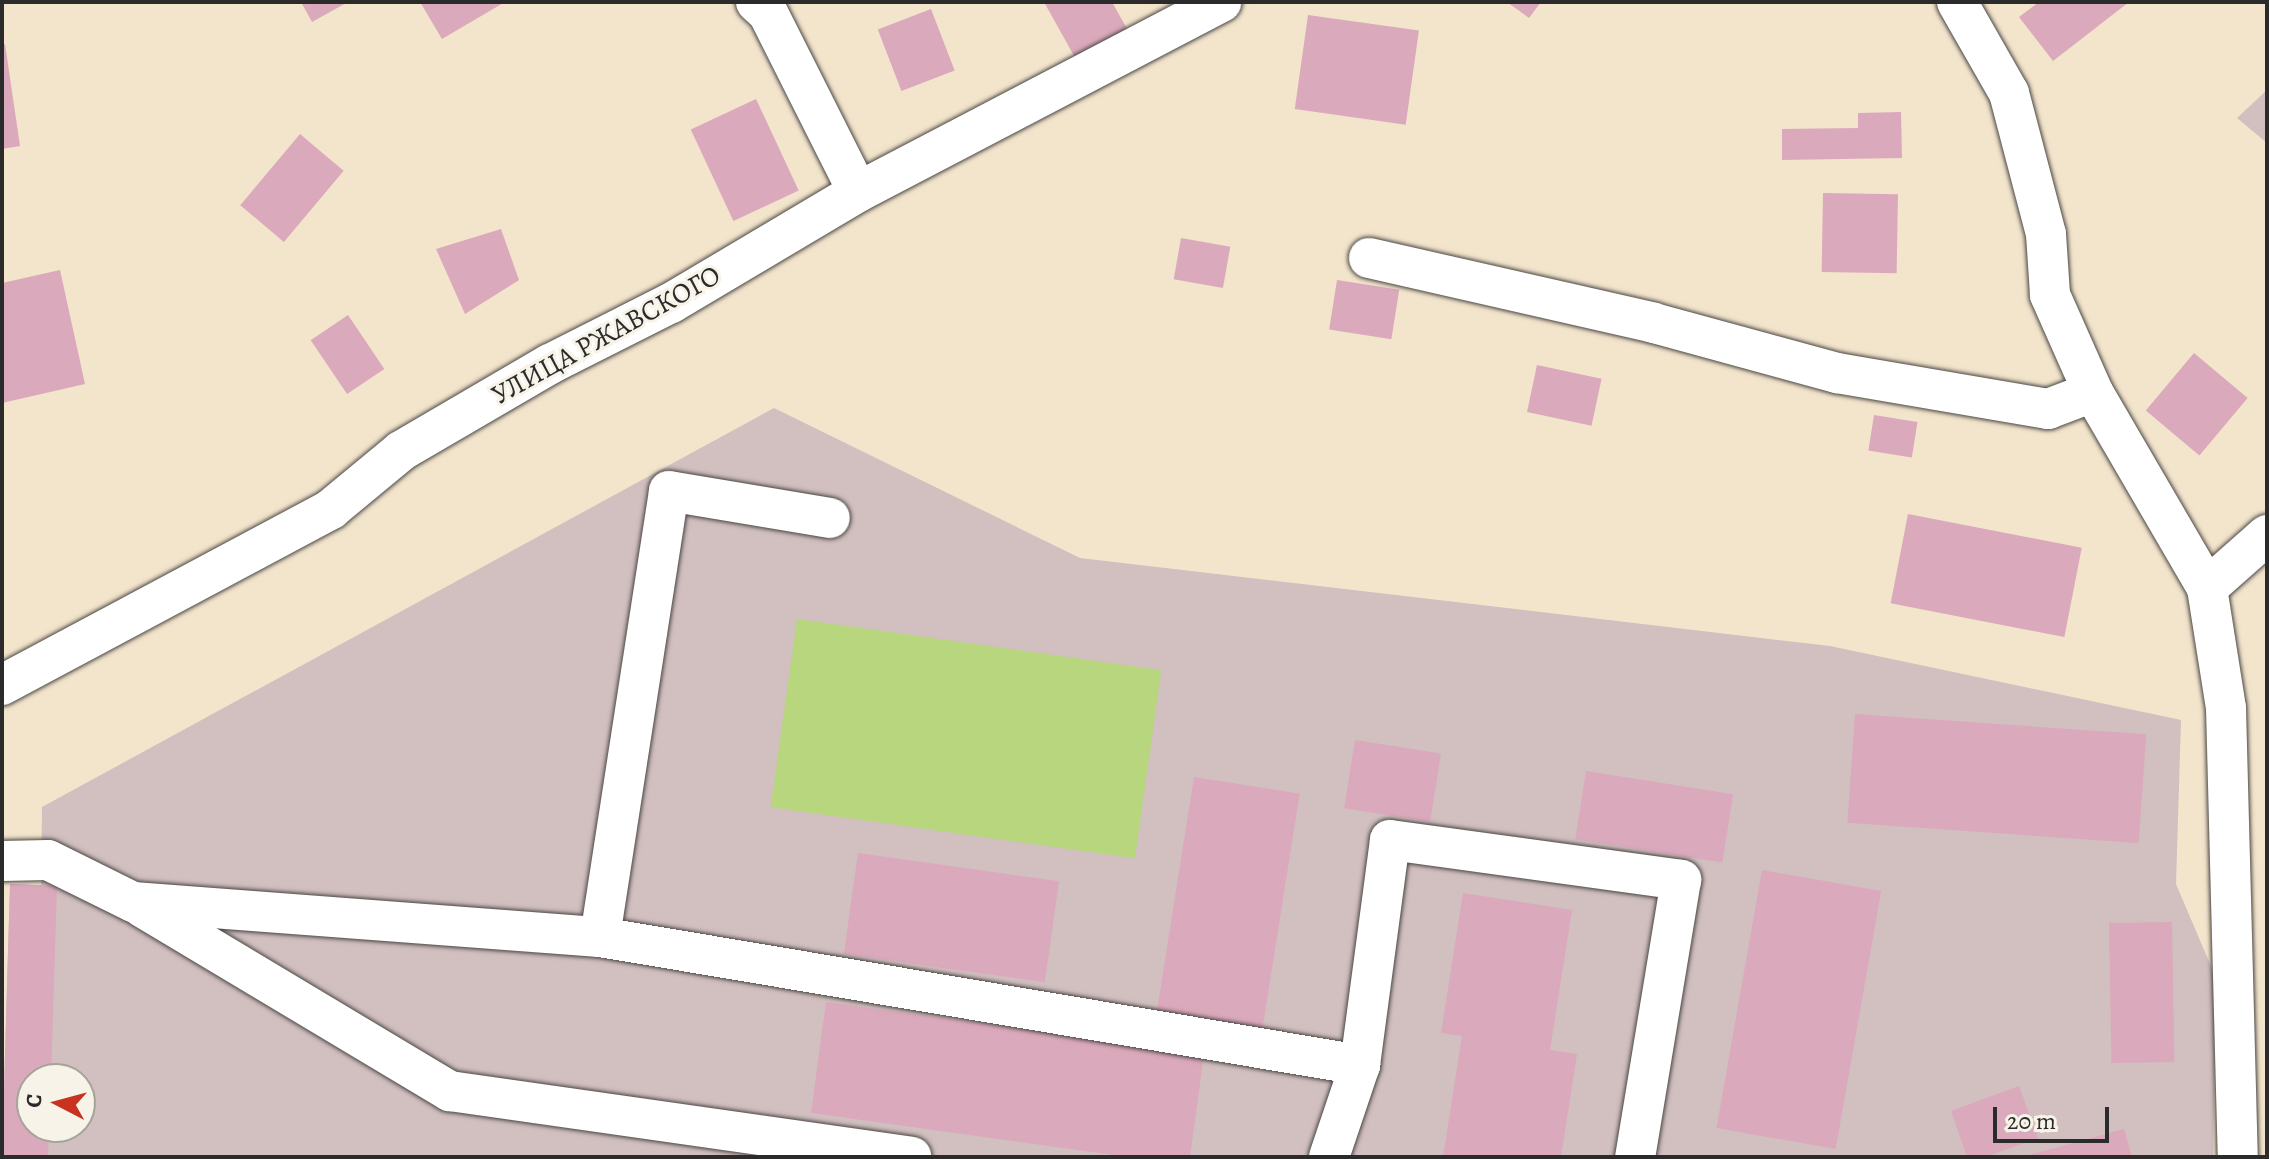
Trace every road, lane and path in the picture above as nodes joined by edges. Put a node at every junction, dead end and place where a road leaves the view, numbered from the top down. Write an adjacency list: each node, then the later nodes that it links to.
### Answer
1 (756, 2): 4 (street)
2 (1221, 2): 4 (street, УЛИЦА РЖАВСКОГО)
3 (1957, 2): 6 (street)
4 (858, 192): 10 (street, УЛИЦА РЖАВСКОГО)
5 (1369, 258): 6 (street)
6 (2093, 392): 9 (street)
7 (830, 518): 13 (street)
8 (2267, 535): 9 (street)
9 (2207, 588): 14 (street)
10 (2, 685)
11 (2, 861): 12 (street)
12 (133, 902): 13 (street); 16 (street)
13 (600, 937): 15 (street)
14 (2252, 1063): 19 (street)
15 (1360, 1065): 17 (street); 18 (street)
16 (911, 1157)
17 (1329, 1157)
18 (1635, 1157)
19 (2238, 1157)

